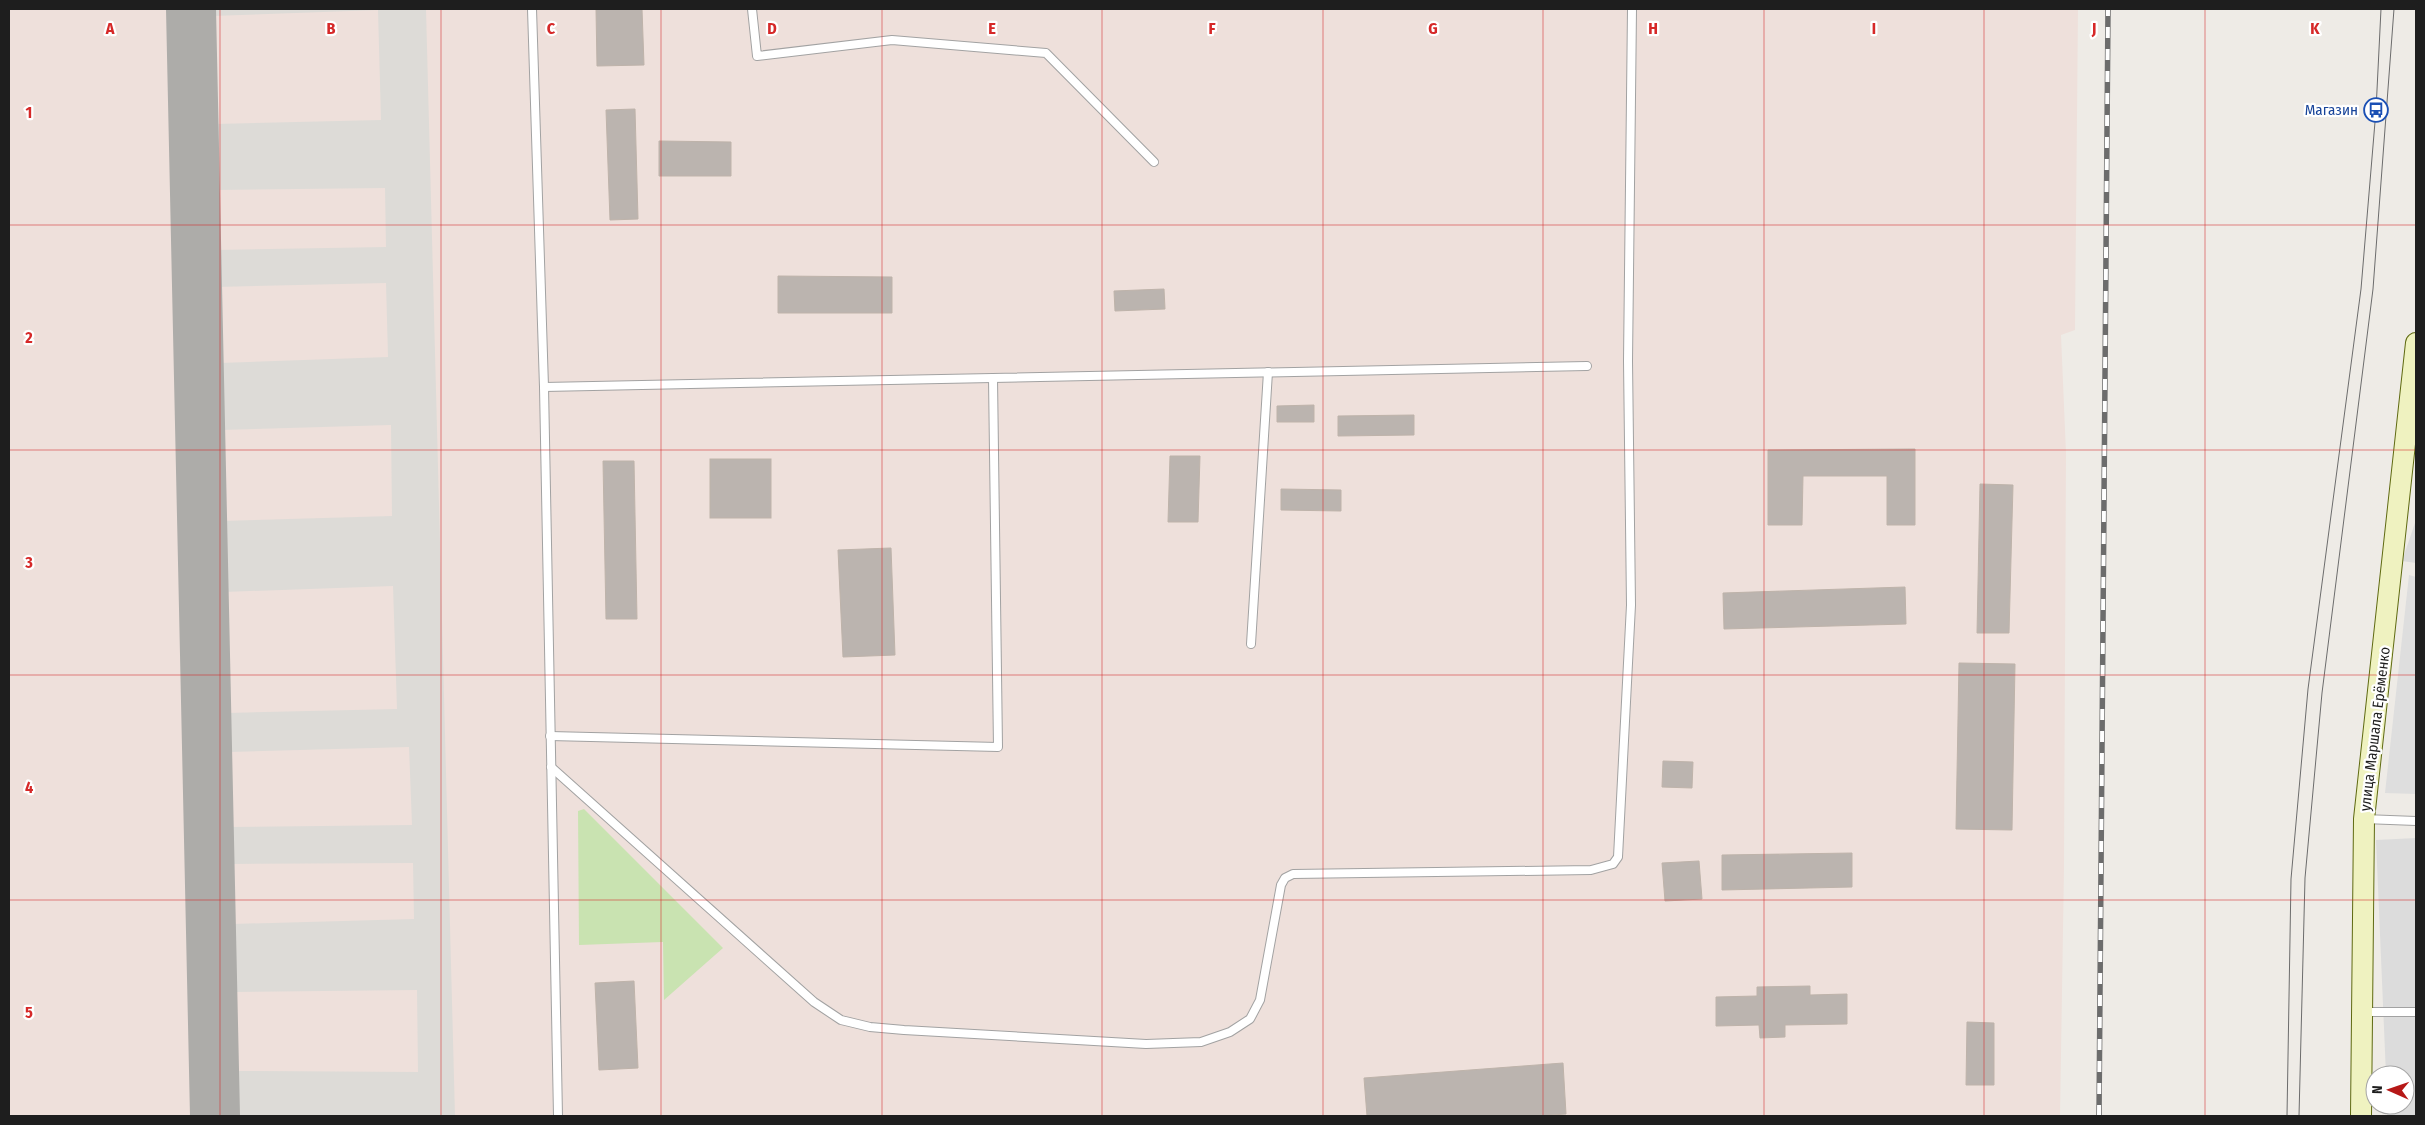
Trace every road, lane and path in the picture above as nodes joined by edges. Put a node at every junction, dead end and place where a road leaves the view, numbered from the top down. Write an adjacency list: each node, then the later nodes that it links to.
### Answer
1 (532, 9): 9 (lane)
2 (752, 9): 4 (lane)
3 (1632, 9): 12 (lane)
4 (1154, 162)
5 (2416, 343): 13 (main road, улица Маршала Ерёменко)
6 (1587, 366): 7 (lane)
7 (1268, 372): 8 (lane); 10 (lane)
8 (993, 378): 9 (lane); 11 (lane)
9 (544, 387): 11 (lane)
10 (1251, 644)
11 (550, 736): 12 (lane)
12 (551, 767): 17 (lane)
13 (2364, 819): 14 (lane); 15 (main road, улица Маршала Ерёменко)
14 (2416, 821)
15 (2362, 1012): 16 (lane); 18 (main road, улица Маршала Ерёменко)
16 (2416, 1012)
17 (558, 1116)
18 (2361, 1116)

